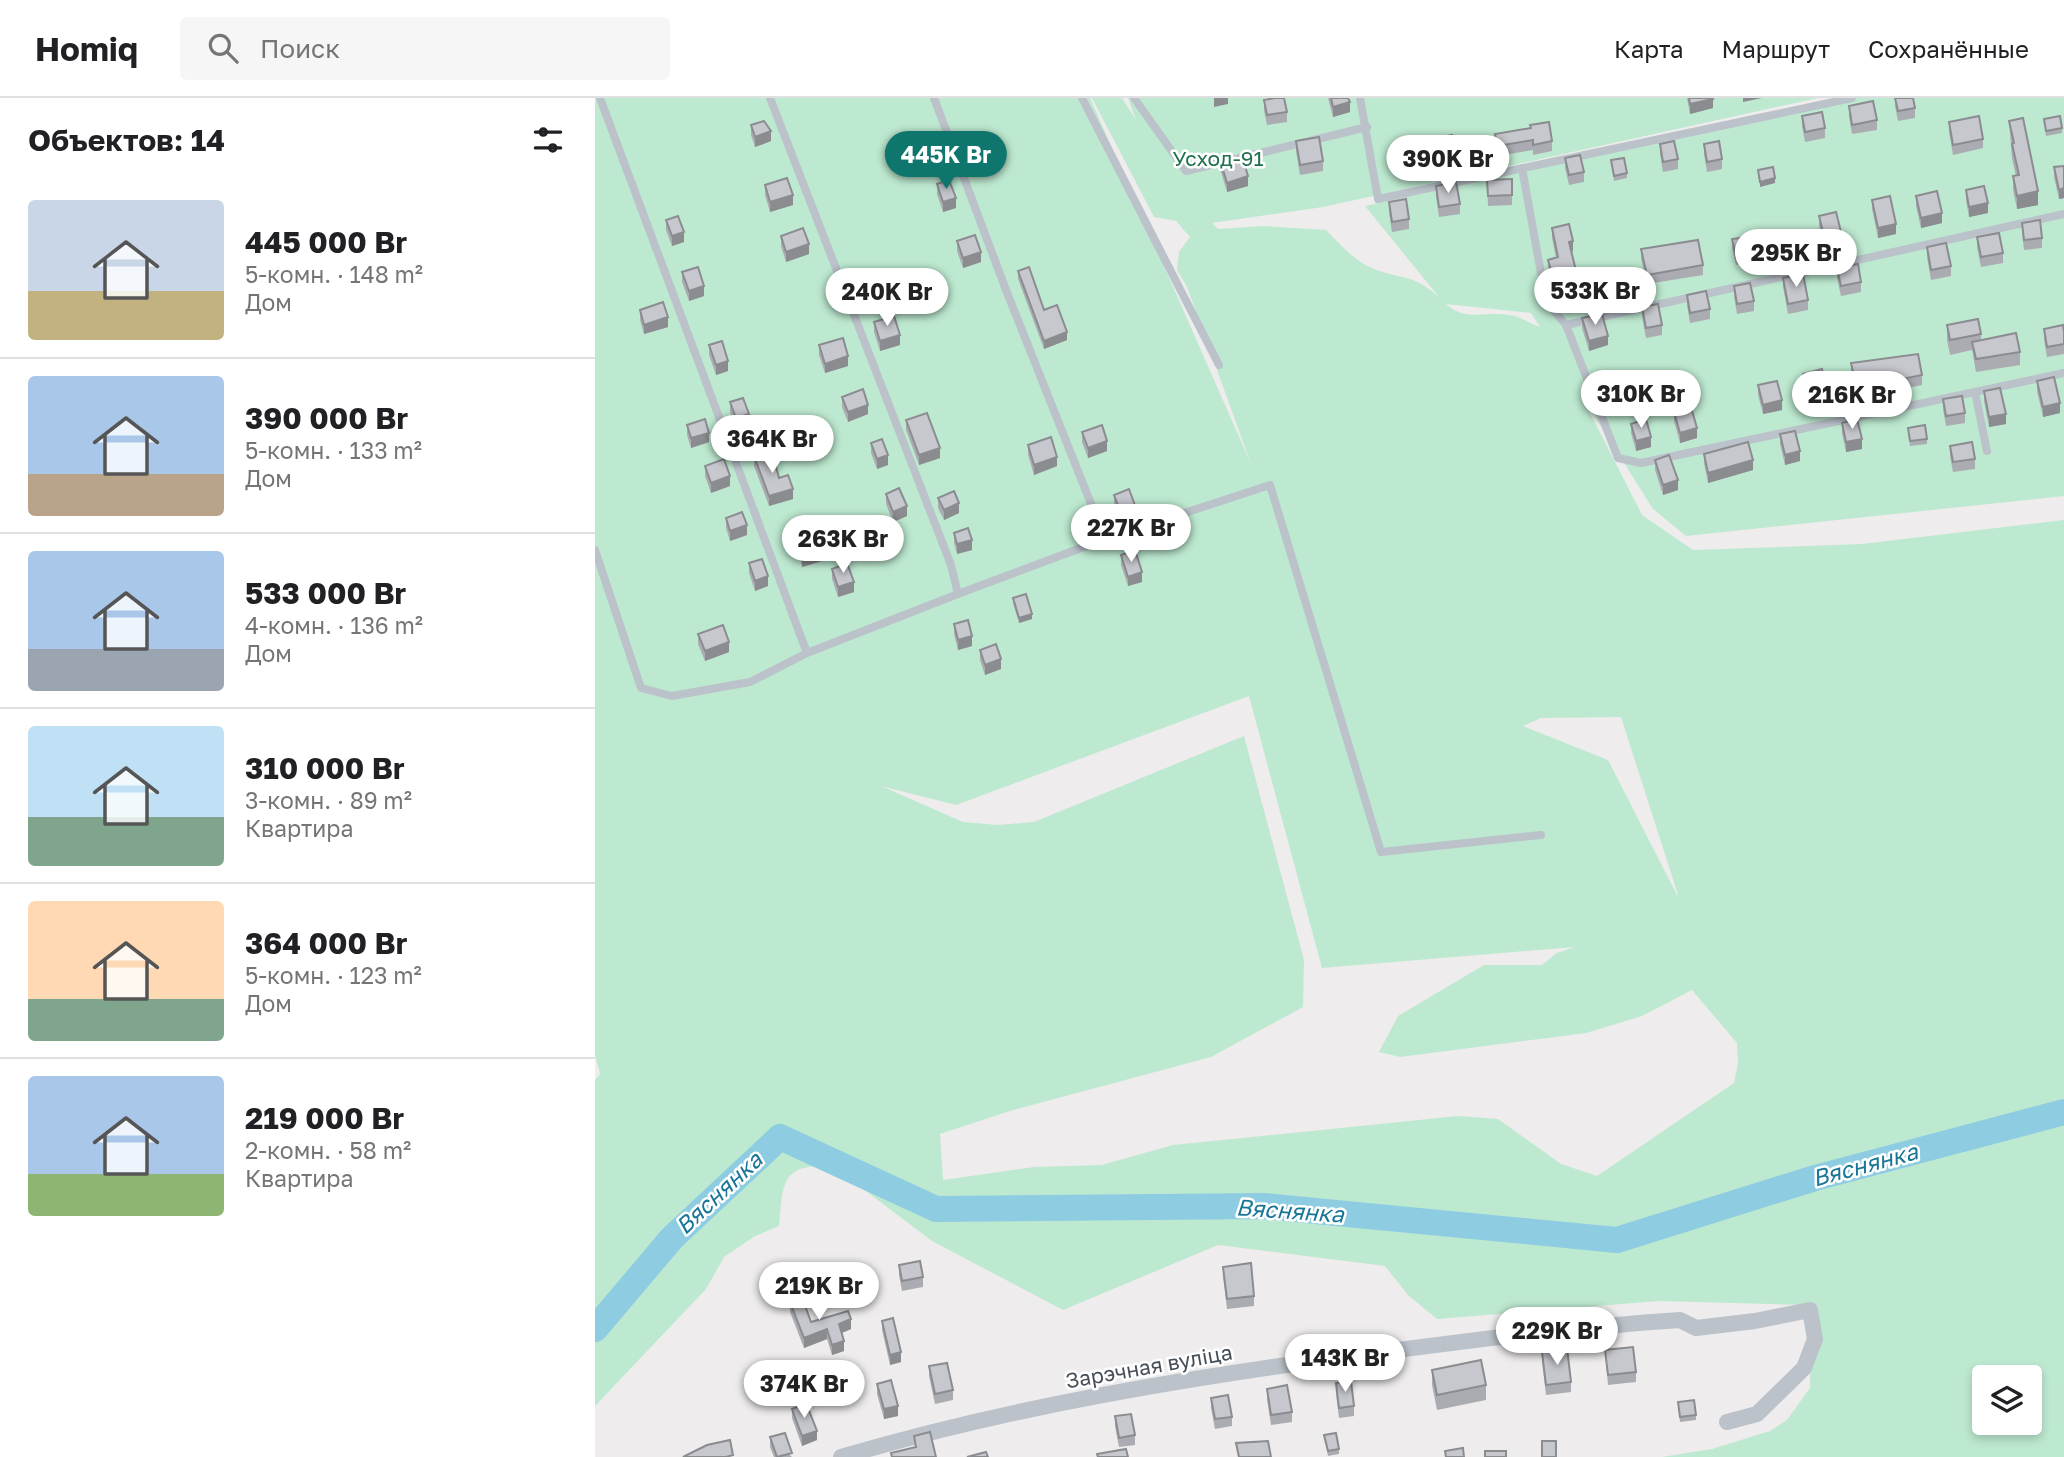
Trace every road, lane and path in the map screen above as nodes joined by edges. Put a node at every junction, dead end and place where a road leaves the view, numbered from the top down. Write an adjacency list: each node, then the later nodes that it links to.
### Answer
1 (600, 98): 19 (lane)
2 (770, 98): 18 (lane)
3 (934, 98): 16 (lane)
4 (1082, 98): 12 (lane)
5 (1134, 98): 8 (lane)
6 (1360, 98): 8 (lane)
7 (1852, 98): 9 (lane)
8 (1367, 127): 9 (lane)
9 (1522, 168): 11 (lane)
10 (2064, 214): 11 (lane)
11 (1566, 325): 14 (lane)
12 (1219, 365)
13 (2064, 373): 14 (lane)
14 (1975, 392): 15 (lane)
15 (1987, 451)
16 (1105, 539): 18 (lane); 20 (lane)
17 (595, 550): 19 (lane)
18 (958, 594): 19 (lane)
19 (807, 653)
20 (1541, 835)
21 (1727, 1422): 22 (street, Зарэчная вуліца)
22 (841, 1457)

